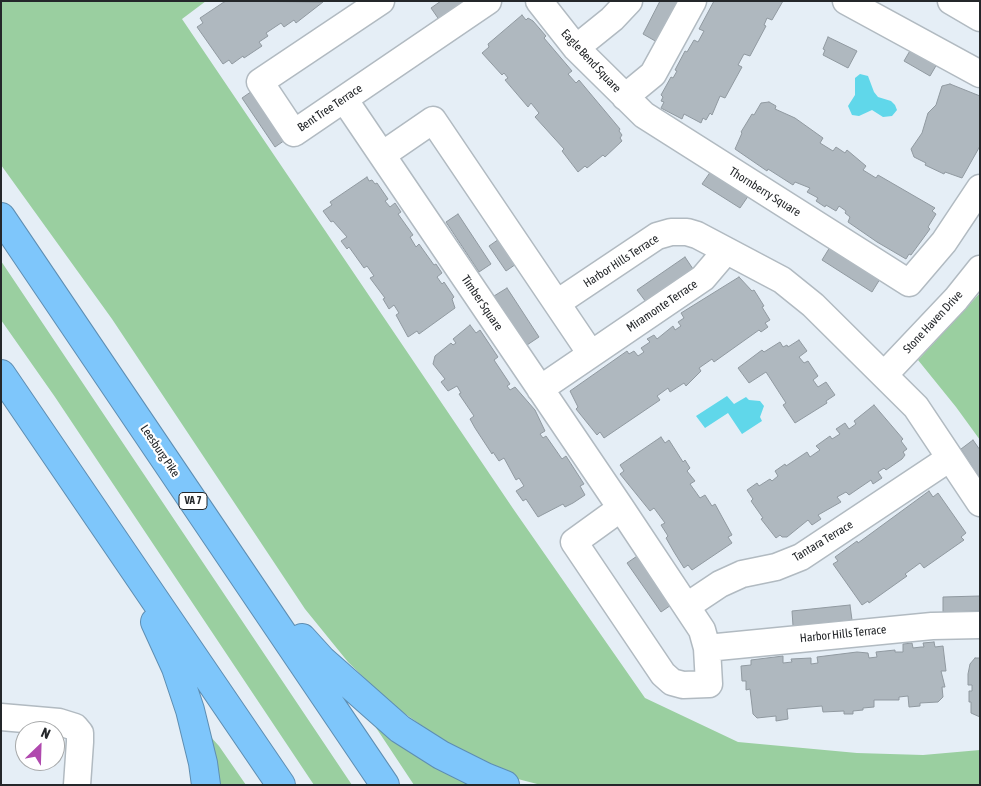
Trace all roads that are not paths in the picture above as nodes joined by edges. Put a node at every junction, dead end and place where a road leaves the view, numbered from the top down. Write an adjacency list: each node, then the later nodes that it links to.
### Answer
1 (381, 1): 12 (street, Bent Tree Terrace)
2 (488, 1): 12 (street, Bent Tree Terrace)
3 (539, 1): 9 (street, Eagle Bend Square)
4 (628, 1): 9 (street)
5 (693, 1): 11 (street)
6 (846, 1): 10 (street)
7 (951, 1): 8 (street)
8 (980, 18)
9 (576, 48): 11 (street, Eagle Bend Square)
10 (980, 74)
11 (625, 97): 14 (street, Thornberry Square)
12 (344, 99): 13 (street, Timber Square)
13 (382, 155): 18 (street); 22 (street, Timber Square)
14 (980, 188)
15 (1, 218): 27 (highway, Leesburg Pike / VA 7)
16 (726, 251): 18 (street, Harbor Hills Terrace); 19 (street, Miramonte Terrace); 21 (street, Harbor Hills Terrace)
17 (980, 269): 21 (street, Stone Haven Drive)
18 (556, 303): 19 (street)
19 (591, 354): 22 (street, Miramonte Terrace)
20 (1, 374): 26 (highway)
21 (885, 374): 23 (street, Harbor Hills Terrace)
22 (540, 388): 25 (street, Timber Square)
23 (950, 458): 24 (street, Harbor Hills Terrace); 28 (street, Tantara Terrace)
24 (980, 503)
25 (621, 508): 28 (street, Timber Square); 30 (street, Timber Square)
26 (100, 520): 33 (highway); 34 (highway)
27 (238, 567): 35 (highway, Leesburg Pike / VA 7); 36 (highway)
28 (687, 606): 30 (street, Timber Square)
29 (980, 625): 30 (street, Harbor Hills Terrace)
30 (707, 648)
31 (1, 716): 32 (street)
32 (77, 785)
33 (206, 785)
34 (281, 785)
35 (385, 785)
36 (505, 785)

